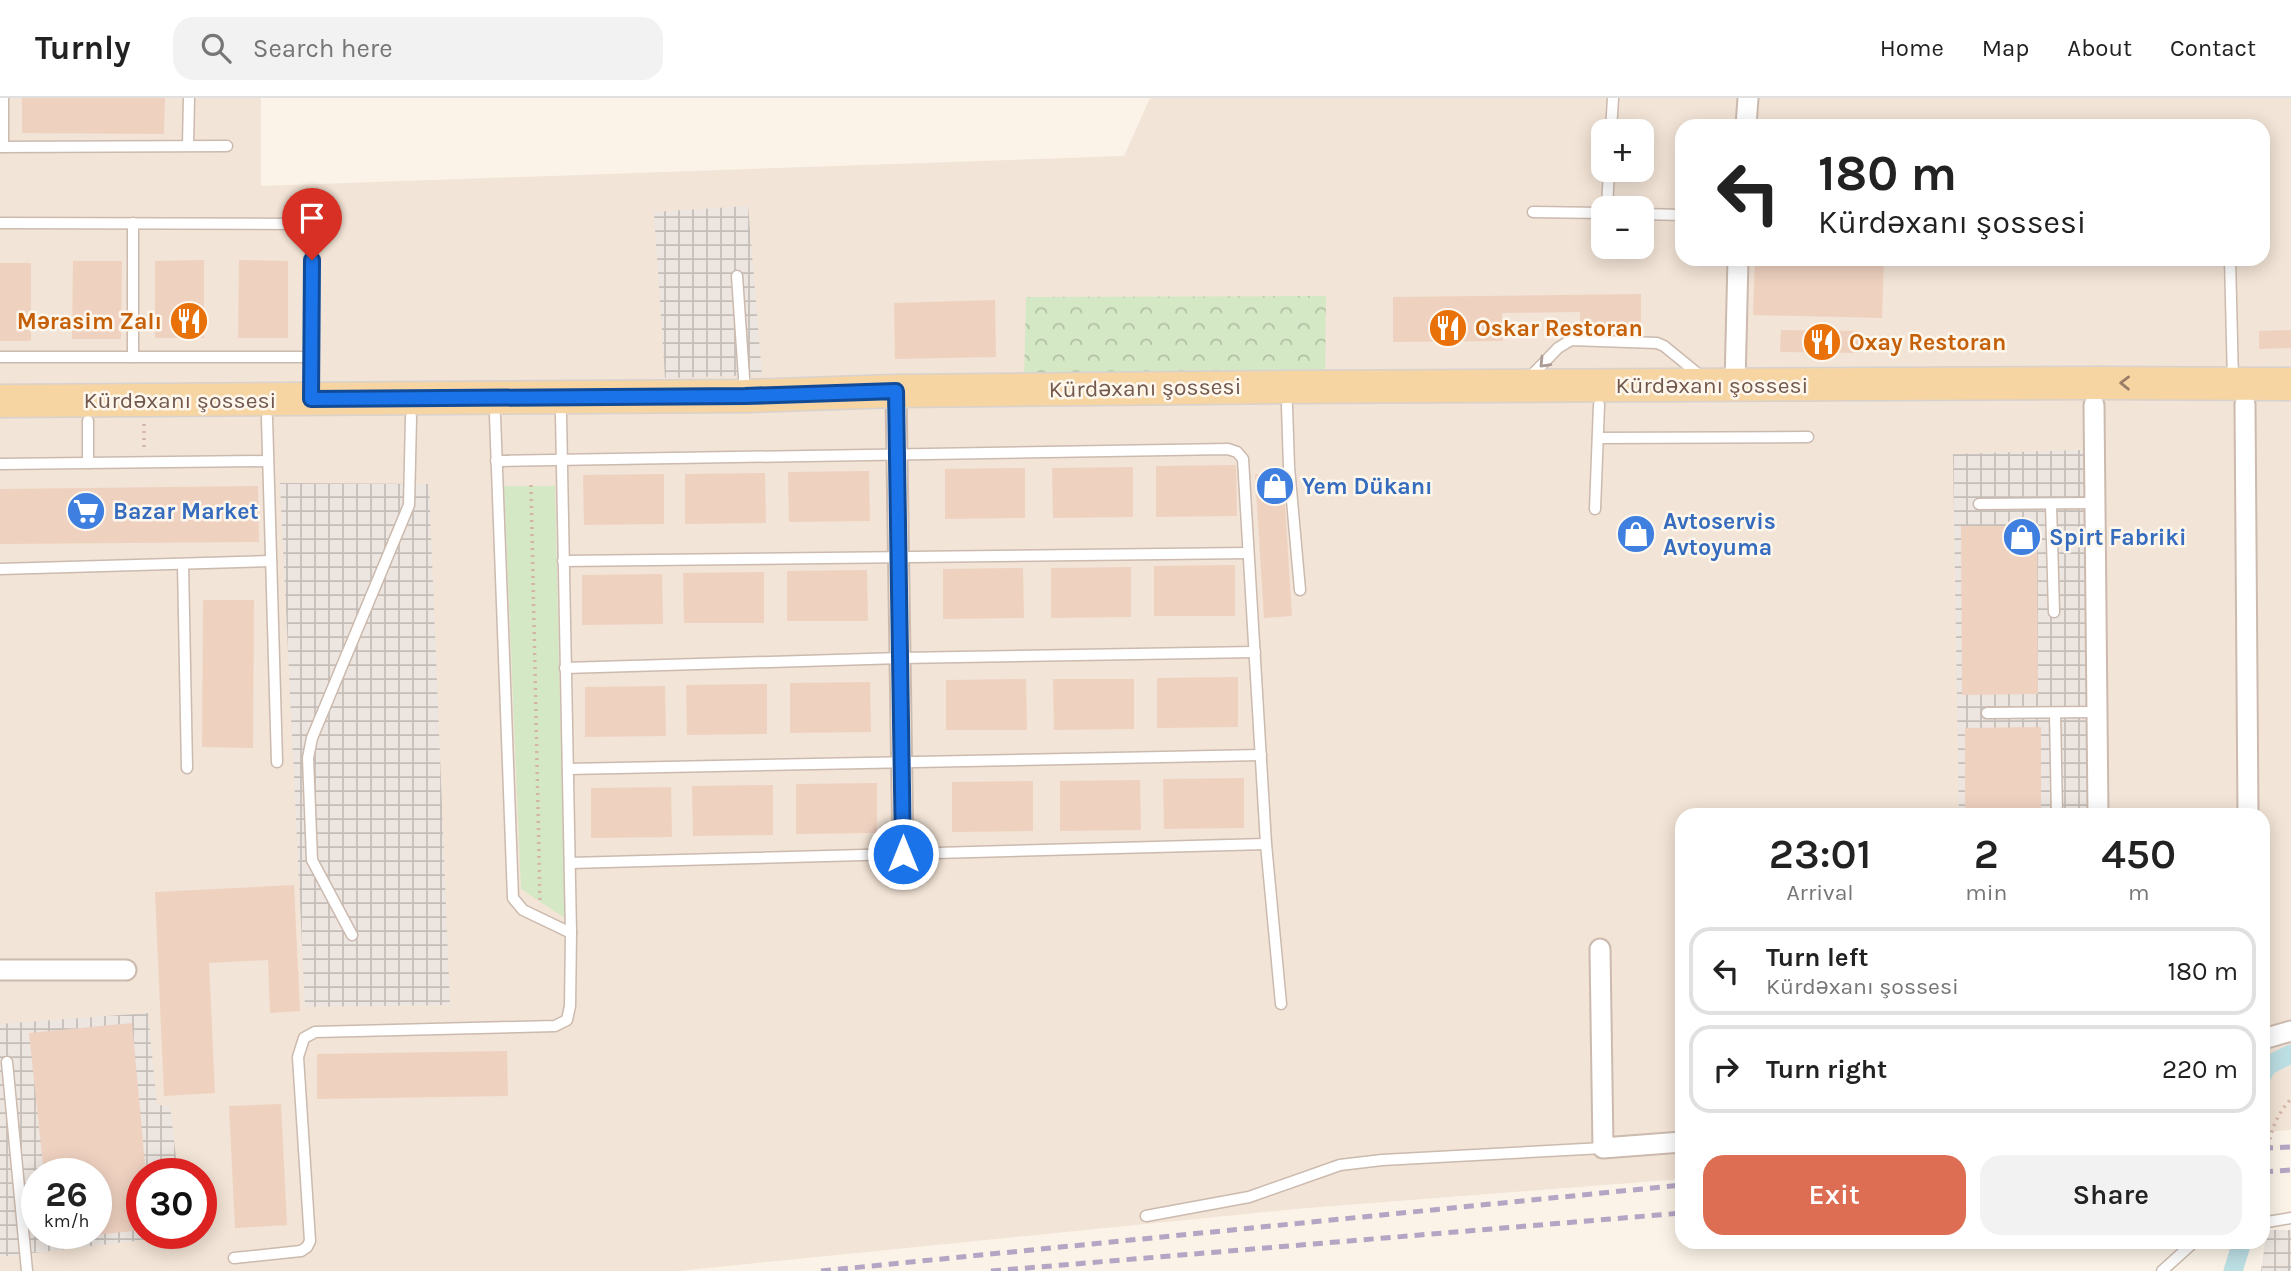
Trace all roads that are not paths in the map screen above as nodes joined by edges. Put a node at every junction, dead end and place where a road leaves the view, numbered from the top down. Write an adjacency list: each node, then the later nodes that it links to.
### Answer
1 (3, 98): 8 (lane)
2 (189, 98): 7 (lane)
3 (1613, 98): 5 (lane)
4 (1748, 98): 6 (street)
5 (1612, 119)
6 (1746, 119)
7 (188, 145): 8 (lane); 9 (lane)
8 (2, 146)
9 (227, 146)
10 (1533, 212): 11 (lane)
11 (1591, 213)
12 (1654, 214): 13 (lane)
13 (1675, 215)
14 (0, 223): 15 (lane)
15 (134, 223): 20 (lane); 21 (lane)
16 (1737, 266): 24 (street)
17 (2230, 266): 25 (lane)
18 (737, 276): 26 (lane)
19 (0, 357): 20 (lane)
20 (133, 357): 21 (lane)
21 (312, 357): 27 (lane)
22 (2291, 384): 25 (main road, Kürdəxanı şossesi)
23 (1522, 385): 24 (main road, Kürdəxanı şossesi); 24 (lane, one-way to 23); 29 (main road, Kürdəxanı şossesi)
24 (1720, 388): 25 (main road, Kürdəxanı şossesi, one-way to 24)
25 (2239, 394): 30 (main road, Kürdəxanı şossesi); 32 (main road, Kürdəxanı şossesi); 73 (street)
26 (745, 396): 27 (main road, Kürdəxanı şossesi); 29 (main road, Kürdəxanı şossesi)
27 (311, 399): 28 (main road, Kürdəxanı şossesi)
28 (0, 401)
29 (897, 402): 33 (main road, Kürdəxanı şossesi); 34 (main road, Kürdəxanı şossesi); 42 (street)
30 (2291, 403)
31 (1599, 405): 32 (main road, Kürdəxanı şossesi); 33 (main road, Kürdəxanı şossesi); 41 (lane)
32 (2094, 405): 48 (street)
33 (1287, 406): 58 (lane)
34 (561, 415): 35 (main road, Kürdəxanı şossesi); 43 (lane)
35 (495, 416): 36 (main road, Kürdəxanı şossesi); 45 (lane)
36 (411, 417): 37 (main road, Kürdəxanı şossesi); 78 (lane)
37 (267, 418): 38 (main road, Kürdəxanı şossesi); 44 (lane)
38 (88, 421): 39 (main road, Kürdəxanı şossesi); 46 (lane)
39 (0, 422)
40 (1808, 437): 41 (lane)
41 (1598, 438): 51 (lane)
42 (898, 453): 43 (lane); 52 (lane); 53 (street)
43 (561, 459): 45 (lane); 55 (lane)
44 (267, 461): 46 (lane); 54 (lane)
45 (496, 461): 77 (lane)
46 (88, 463): 47 (lane)
47 (0, 464)
48 (2094, 503): 50 (lane); 63 (street)
49 (1979, 504): 50 (lane)
50 (2052, 504): 59 (lane)
51 (1595, 509)
52 (1248, 553): 53 (lane); 60 (lane)
53 (899, 556): 55 (lane); 61 (street)
54 (271, 561): 56 (lane); 68 (lane)
55 (563, 561): 62 (lane)
56 (183, 564): 57 (lane); 69 (lane)
57 (0, 569)
58 (1300, 590)
59 (2053, 612)
60 (1255, 652): 61 (lane); 66 (lane)
61 (901, 657): 62 (lane); 67 (street)
62 (565, 668): 70 (lane)
63 (2098, 712): 65 (lane); 72 (street)
64 (1987, 713): 65 (lane)
65 (2055, 713): 71 (lane)
66 (1261, 755): 67 (lane); 74 (lane)
67 (902, 761): 70 (lane); 75 (street)
68 (277, 762)
69 (187, 768)
70 (568, 769): 76 (lane)
71 (2057, 808)
72 (2098, 808)
73 (2248, 808)
74 (1266, 844): 75 (lane); 82 (lane)
75 (903, 854): 76 (lane)
76 (570, 863): 77 (lane)
77 (571, 933): 92 (lane)
78 (352, 935)
79 (1600, 949): 87 (street)
80 (0, 970): 81 (street)
81 (126, 970)
82 (1281, 1004)
83 (2291, 1031): 84 (street)
84 (2270, 1038)
85 (8, 1062): 93 (lane)
86 (1675, 1143): 87 (street)
87 (1603, 1148): 88 (lane)
88 (1146, 1216)
89 (2291, 1218): 90 (lane)
90 (2270, 1222)
91 (2186, 1249): 94 (lane)
92 (234, 1258)
93 (27, 1271)
94 (2162, 1271)

